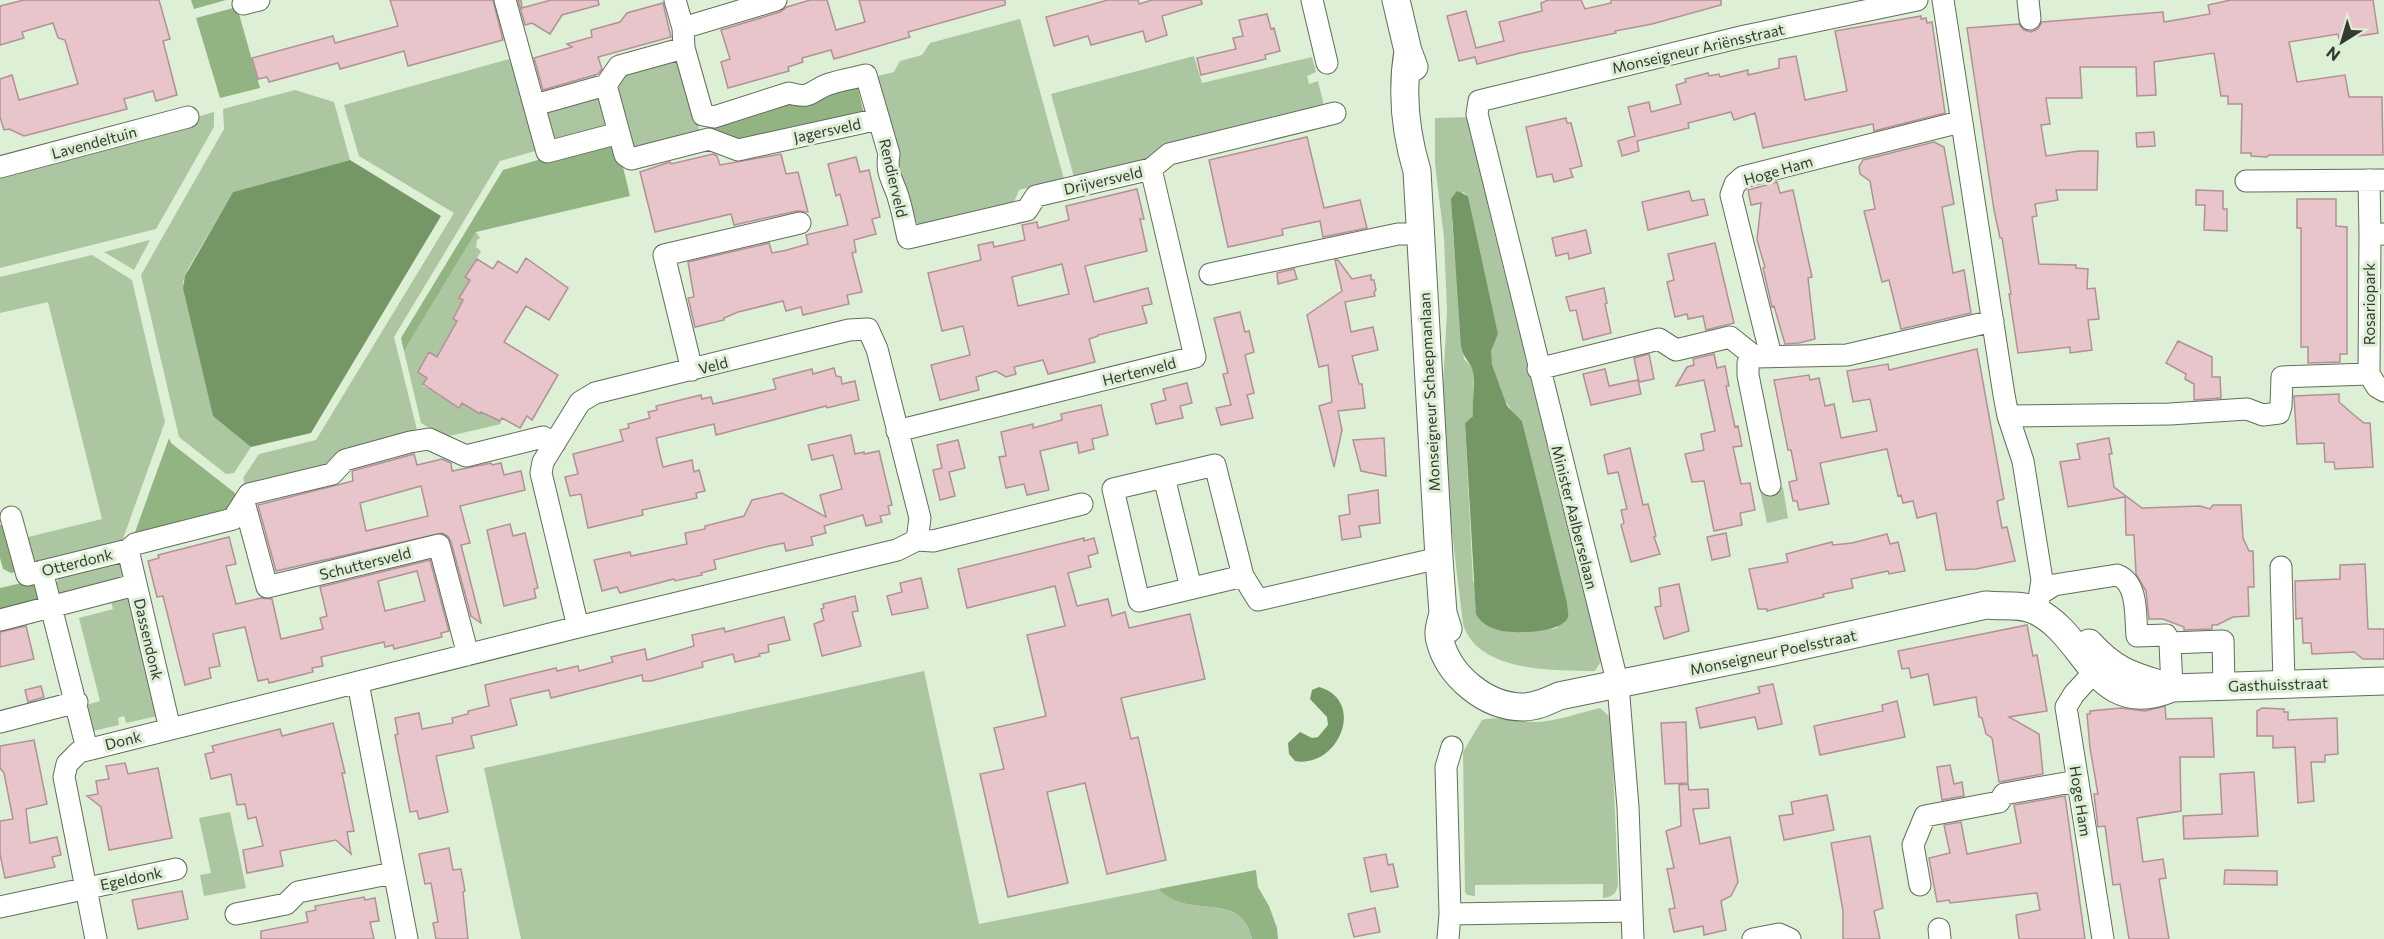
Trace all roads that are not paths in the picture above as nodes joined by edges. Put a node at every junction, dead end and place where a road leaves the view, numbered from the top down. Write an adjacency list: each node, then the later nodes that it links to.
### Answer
1 (505, 0): 12 (street)
2 (675, 0): 8 (street, Jagersveld)
3 (776, 0): 8 (street)
4 (1312, 0): 9 (street)
5 (1396, 0): 23 (main road, Monseigneur Schaepmanlaan)
6 (1917, 0): 11 (street, Monseigneur Ariënsstraat)
7 (1942, 0): 16 (street)
8 (684, 38): 10 (street); 15 (street, Jagersveld)
9 (1327, 63)
10 (606, 85): 12 (street); 17 (street, Jagersveld)
11 (1479, 101): 29 (street, Minister Aalberselaan)
12 (534, 105): 17 (street)
13 (1335, 113): 19 (street, Drijversveld)
14 (188, 117): 18 (street, Lavendeltuin)
15 (879, 119): 17 (street, Jagersveld); 25 (street, Rendierveld)
16 (1960, 122): 27 (street); 28 (street, Hoge Ham)
17 (620, 133)
18 (0, 167)
19 (1151, 169): 25 (street, Drijversveld); 34 (street, Hertenveld)
20 (2376, 180): 21 (street, Rosariopark); 24 (street, Rosariopark)
21 (2246, 181)
22 (800, 223): 30 (street)
23 (1420, 234): 26 (street); 43 (main road, Monseigneur Schaepmanlaan)
24 (2377, 235): 31 (street, Rosariopark)
25 (908, 238)
26 (1210, 274)
27 (1992, 321): 28 (street); 33 (street)
28 (1763, 357): 29 (street); 37 (street, Hoge Ham)
29 (1538, 369): 59 (street, Minister Aalberselaan)
30 (692, 370): 34 (street, Veld); 35 (street, Veld)
31 (2369, 374): 32 (street); 33 (street)
32 (2384, 391)
33 (2008, 416): 49 (street)
34 (897, 431): 41 (street, Veld)
35 (555, 442): 38 (street); 52 (street, Veld)
36 (1164, 477): 46 (street); 48 (street); 48 (street)
37 (1770, 485)
38 (244, 502): 42 (street); 54 (street, Schuttersveld)
39 (1082, 504): 41 (street)
40 (10, 517): 45 (street)
41 (917, 540): 52 (street)
42 (128, 550): 45 (street, Otterdonk); 65 (street, Dassendonk)
43 (1438, 558): 46 (street); 62 (main road, Monseigneur Schaepmanlaan)
44 (2281, 567): 58 (street)
45 (35, 573): 50 (street)
46 (1243, 576): 48 (street)
47 (127, 587): 50 (street)
48 (1191, 588)
49 (2038, 602): 53 (street); 55 (main road); 59 (main road, Monseigneur Poelsstraat)
50 (51, 606): 51 (street); 63 (street)
51 (0, 620)
52 (578, 627): 54 (street)
53 (2170, 643): 60 (street); 61 (street)
54 (468, 655): 57 (street, Donk)
55 (2100, 666): 61 (main road, Gasthuisstraat); 68 (street, Hoge Ham)
56 (2384, 681): 58 (main road, Gasthuisstraat)
57 (358, 683): 65 (street, Donk); 70 (street)
58 (2284, 684): 60 (main road, Gasthuisstraat)
59 (1618, 685): 62 (main road, Monseigneur Poelsstraat); 74 (street, Minister Aalberselaan)
60 (2223, 686): 61 (main road, Gasthuisstraat)
61 (2172, 688)
62 (1487, 690)
63 (76, 702): 64 (street); 67 (street)
64 (0, 722)
65 (170, 729): 67 (street, Donk)
66 (1452, 747): 76 (street)
67 (87, 749): 72 (street, Donk)
68 (2077, 781): 71 (street); 83 (street, Hoge Ham)
69 (176, 869): 72 (street, Egeldonk)
70 (393, 873): 75 (street); 78 (street)
71 (1920, 885)
72 (86, 887): 73 (street, Egeldonk); 77 (street, Donk)
73 (0, 907)
74 (1632, 911): 76 (street); 80 (street, Minister Aalberselaan)
75 (236, 914)
76 (1450, 914): 79 (street)
77 (96, 939)
78 (407, 939)
79 (1448, 939)
80 (1633, 939)
81 (1753, 939): 82 (street)
82 (1791, 939)
83 (2103, 939)

